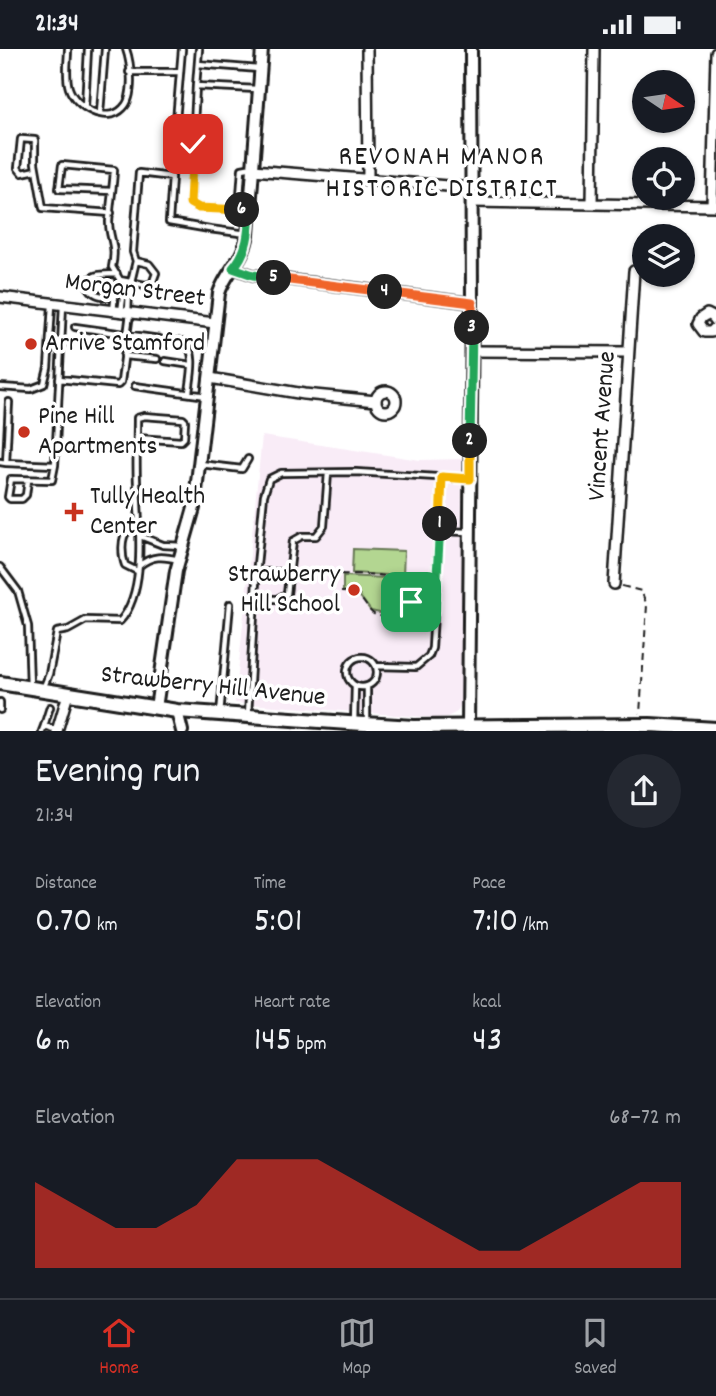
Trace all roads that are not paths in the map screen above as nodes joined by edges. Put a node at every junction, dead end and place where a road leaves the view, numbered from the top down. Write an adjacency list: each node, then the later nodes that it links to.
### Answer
1 (68, 49): 18 (lane)
2 (88, 49): 18 (lane)
3 (105, 49): 19 (lane)
4 (126, 49): 14 (lane)
5 (182, 49): 15 (lane)
6 (199, 49): 12 (lane)
7 (262, 49): 13 (street)
8 (368, 49): 23 (street)
9 (471, 49): 24 (street)
10 (594, 49): 27 (street)
11 (716, 53): 28 (street)
12 (198, 64): 13 (lane); 16 (lane)
13 (261, 69): 17 (street)
14 (129, 72): 15 (lane); 19 (lane)
15 (180, 72): 20 (lane)
16 (196, 86): 17 (lane); 29 (lane)
17 (259, 90): 21 (street)
18 (85, 107): 19 (lane)
19 (100, 113)
20 (175, 133)
21 (253, 169): 23 (street); 29 (street)
22 (36, 170): 22 (lane); 30 (lane)
23 (368, 179): 24 (street)
24 (472, 187): 26 (street)
25 (113, 191): 25 (lane); 30 (lane)
26 (472, 202): 27 (street); 40 (street)
27 (592, 204): 28 (street)
28 (714, 206)
29 (245, 210): 31 (street)
30 (110, 213): 34 (lane)
31 (248, 235): 32 (lane); 33 (street)
32 (136, 261): 36 (lane); 36 (lane)
33 (233, 268): 40 (street, Morgan Street); 44 (street, Morgan Street)
34 (117, 274): 35 (lane); 39 (lane)
35 (120, 282): 36 (lane); 39 (lane)
36 (129, 285): 43 (lane)
37 (633, 287): 50 (street, Vincent Avenue)
38 (0, 297): 41 (street, Morgan Street)
39 (115, 298): 43 (lane)
40 (472, 303): 49 (street)
41 (52, 304): 42 (street, Morgan Street); 58 (lane)
42 (63, 305): 43 (street, Morgan Street); 56 (lane)
43 (123, 312): 44 (street, Morgan Street); 46 (lane)
44 (215, 323): 55 (street)
45 (75, 327): 46 (lane)
46 (127, 334): 47 (lane); 51 (lane)
47 (160, 339)
48 (167, 340): 54 (lane)
49 (471, 351): 50 (street); 70 (street)
50 (628, 352): 82 (street, Vincent Avenue)
51 (124, 356): 52 (lane); 56 (lane)
52 (157, 359)
53 (165, 361): 54 (lane)
54 (191, 365): 59 (lane)
55 (210, 378): 60 (street); 61 (street)
56 (59, 379): 67 (lane)
57 (135, 386): 59 (lane)
58 (0, 387)
59 (189, 393): 60 (lane)
60 (208, 396): 66 (street)
61 (376, 401)
62 (9, 402): 65 (lane)
63 (136, 438): 63 (lane); 72 (lane)
64 (248, 459): 66 (lane)
65 (3, 462): 67 (lane)
66 (200, 464): 76 (street)
67 (55, 465): 71 (lane)
68 (328, 473): 69 (lane); 80 (lane); 81 (lane)
69 (442, 477): 70 (lane); 73 (lane)
70 (470, 479): 74 (street)
71 (28, 480): 71 (lane)
72 (139, 527): 75 (lane); 79 (lane)
73 (439, 531): 74 (lane); 85 (lane)
74 (470, 532): 100 (street)
75 (140, 536): 76 (lane); 79 (lane)
76 (183, 546): 77 (street)
77 (179, 560): 79 (lane); 93 (street)
78 (0, 567): 89 (lane)
79 (138, 569): 89 (lane)
80 (257, 572): 81 (lane); 83 (lane)
81 (289, 572): 83 (lane)
82 (614, 584)
83 (255, 599): 97 (lane)
84 (230, 604): 96 (lane)
85 (376, 666): 87 (lane); 88 (lane)
86 (0, 683): 89 (main road, Strawberry Hill Avenue)
87 (355, 686): 88 (lane); 99 (lane)
88 (367, 687): 99 (lane)
89 (37, 689): 90 (main road, Strawberry Hill Avenue)
90 (68, 694): 93 (main road, Strawberry Hill Avenue); 107 (street)
91 (0, 702): 94 (lane)
92 (50, 707): 101 (lane)
93 (156, 708): 95 (main road, Strawberry Hill Avenue)
94 (0, 710)
95 (177, 711): 96 (main road, Strawberry Hill Avenue); 108 (street)
96 (220, 715): 97 (main road, Strawberry Hill Avenue)
97 (248, 717): 99 (main road, Strawberry Hill Avenue)
98 (634, 724): 104 (main road, Strawberry Hill Avenue); 105 (main road, Strawberry Hill Avenue)
99 (351, 726): 100 (main road, Strawberry Hill Avenue)
100 (468, 726): 102 (main road, Strawberry Hill Avenue)
101 (43, 728): 107 (lane)
102 (506, 728): 103 (main road, Strawberry Hill Avenue)
103 (555, 728): 104 (main road, Strawberry Hill Avenue)
104 (578, 728)
105 (676, 729): 106 (main road, Strawberry Hill Avenue)
106 (716, 729)
107 (57, 731)
108 (182, 731)

